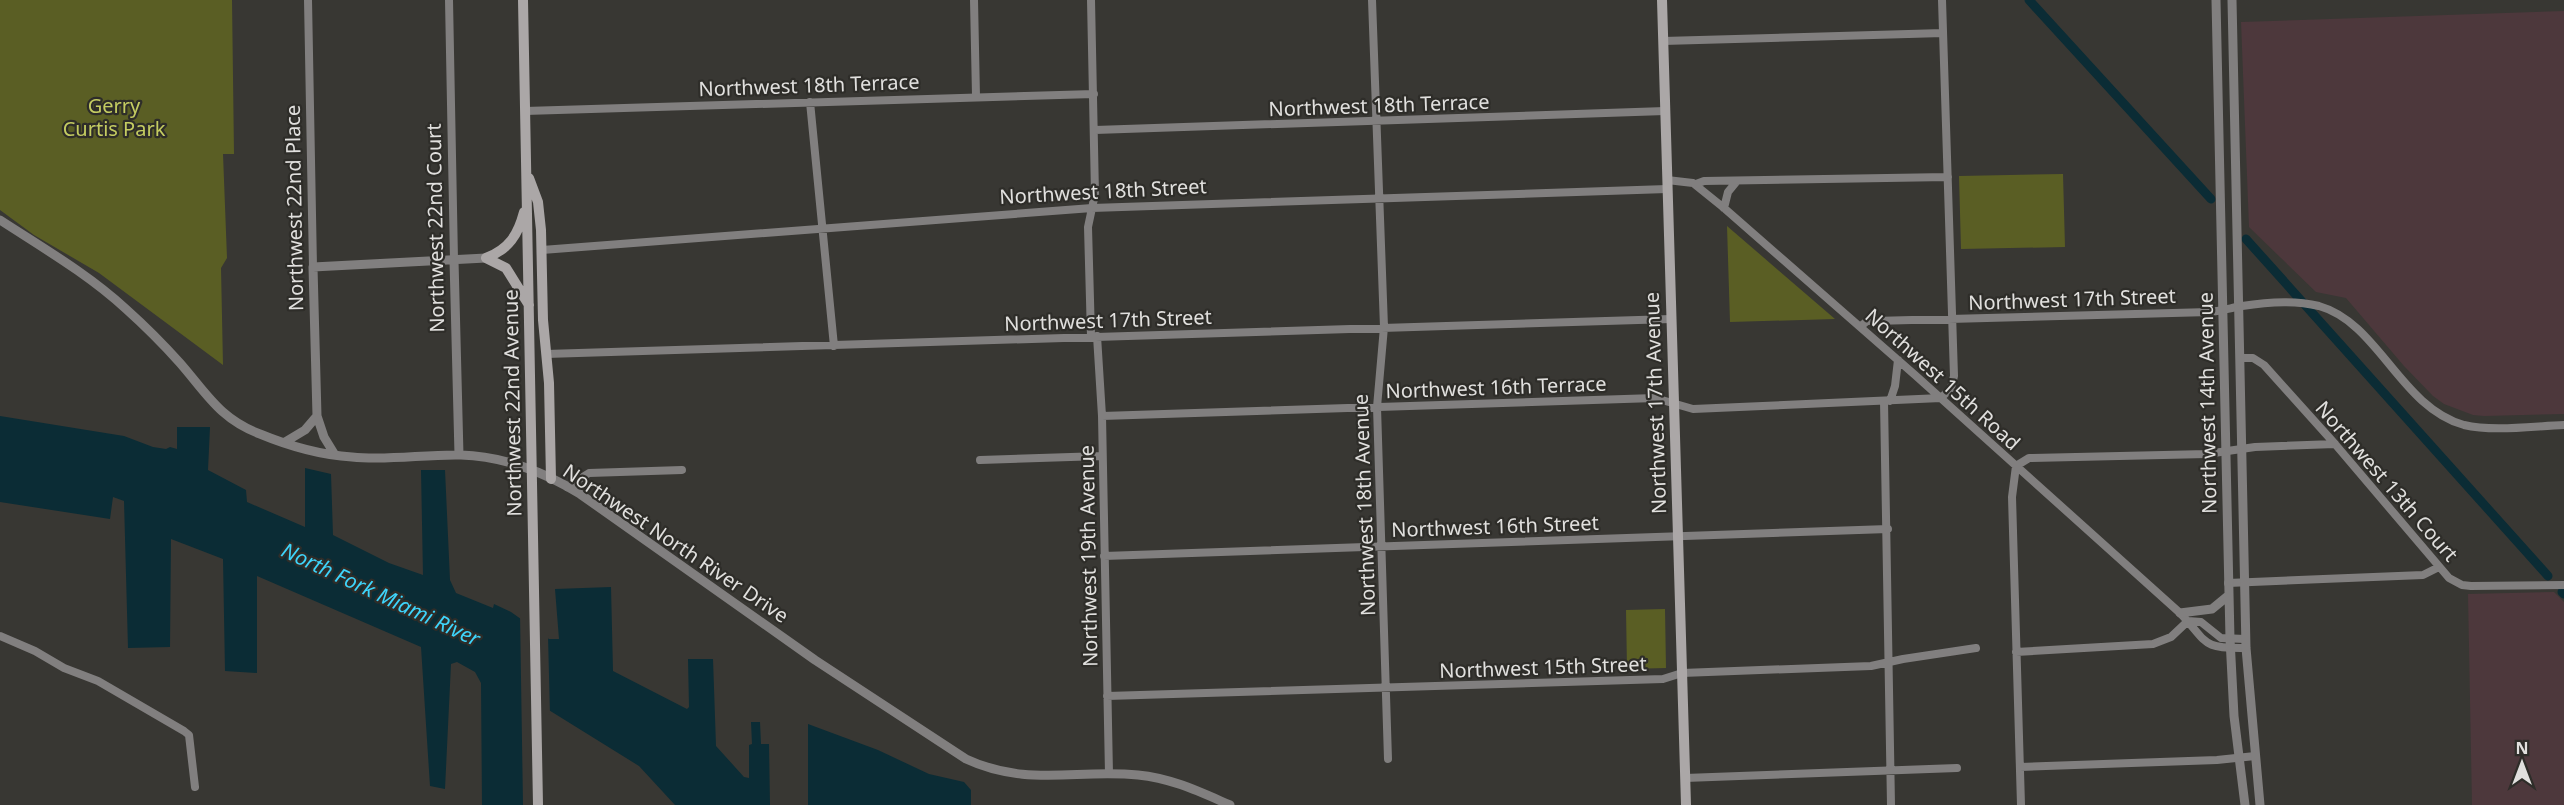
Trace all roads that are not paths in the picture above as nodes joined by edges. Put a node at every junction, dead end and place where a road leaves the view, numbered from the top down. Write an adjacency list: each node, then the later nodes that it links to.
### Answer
1 (308, 0): 34 (street, Northwest 22nd Place)
2 (449, 0): 33 (street, Northwest 22nd Court)
3 (523, 0): 16 (main road, Northwest 22nd Avenue)
4 (974, 0): 14 (street)
5 (1091, 0): 13 (street, Northwest 19th Avenue)
6 (1372, 0): 18 (street, Northwest 18th Avenue)
7 (1662, 0): 12 (main road, Northwest 17th Avenue)
8 (1942, 0): 11 (street)
9 (2216, 0): 37 (street, Northwest 14th Avenue)
10 (2232, 0): 36 (street, Northwest 14th Avenue)
11 (1943, 33): 12 (street); 21 (street)
12 (1663, 41): 17 (main road, Northwest 17th Avenue)
13 (1094, 94): 14 (street, Northwest 18th Terrace); 19 (street, Northwest 19th Avenue)
14 (976, 96): 15 (street, Northwest 18th Terrace)
15 (810, 102): 16 (street, Northwest 18th Terrace); 30 (street)
16 (525, 111): 20 (main road, Northwest 22nd Avenue)
17 (1665, 111): 18 (street, Northwest 18th Terrace); 24 (main road, Northwest 17th Avenue)
18 (1376, 122): 19 (street, Northwest 18th Terrace); 25 (street, Northwest 18th Avenue)
19 (1095, 130): 27 (street, Northwest 19th Avenue)
20 (526, 170): 26 (main road, Northwest 22nd Avenue); 31 (main road)
21 (1948, 177): 22 (street); 38 (street)
22 (1737, 181): 23 (street); 28 (street)
23 (1696, 184): 24 (street); 28 (street, Northwest 15th Road)
24 (1667, 185): 25 (street, Northwest 18th Street); 39 (main road, Northwest 17th Avenue)
25 (1379, 198): 27 (street, Northwest 18th Street); 40 (street, Northwest 18th Avenue)
26 (527, 200): 32 (main road); 35 (main road, Northwest 22nd Avenue)
27 (1092, 208): 30 (street, Northwest 18th Street); 42 (street, Northwest 19th Avenue)
28 (1724, 208): 41 (street, Northwest 15th Road)
29 (0, 220): 54 (street, Northwest North River Drive)
30 (823, 228): 31 (street, Northwest 18th Street); 43 (street)
31 (542, 250): 44 (main road)
32 (486, 258): 33 (street); 35 (main road)
33 (454, 260): 34 (street); 58 (street, Northwest 22nd Court)
34 (313, 267): 51 (street, Northwest 22nd Place)
35 (529, 305): 95 (main road, Northwest 22nd Avenue)
36 (2239, 306): 37 (street, Northwest 17th Street); 45 (street, Northwest 14th Avenue); 53 (street, Northwest 17th Street)
37 (2223, 310): 38 (street, Northwest 17th Street); 57 (street, Northwest 14th Avenue)
38 (1952, 318): 41 (street, Northwest 17th Street); 47 (street)
39 (1671, 319): 40 (street, Northwest 17th Street); 49 (main road, Northwest 17th Avenue)
40 (1384, 327): 42 (street, Northwest 17th Street); 50 (street, Northwest 18th Avenue)
41 (1860, 327): 46 (street, Northwest 15th Road)
42 (1094, 336): 43 (street, Northwest 17th Street); 52 (street, Northwest 19th Avenue)
43 (834, 346): 44 (street, Northwest 17th Street)
44 (546, 354): 64 (main road)
45 (2240, 358): 55 (street, Northwest 13th Court); 56 (street, Northwest 14th Avenue)
46 (1898, 360): 47 (street, Northwest 15th Road); 48 (street)
47 (1941, 398): 48 (street, Northwest 16th Terrace); 62 (street, Northwest 15th Road)
48 (1887, 401): 49 (street, Northwest 16th Terrace); 66 (street)
49 (1674, 403): 50 (street, Northwest 16th Terrace); 67 (main road, Northwest 17th Avenue)
50 (1377, 407): 52 (street, Northwest 16th Terrace); 68 (street, Northwest 18th Avenue)
51 (317, 416): 54 (street); 59 (street, Northwest 22nd Place)
52 (1102, 416): 60 (street, Northwest 19th Avenue)
53 (2564, 425)
54 (285, 442): 59 (street, Northwest North River Drive)
55 (2335, 444): 56 (street); 70 (street, Northwest 13th Court)
56 (2242, 449): 57 (street); 72 (street, Northwest 14th Avenue)
57 (2225, 451): 62 (street); 71 (street, Northwest 14th Avenue)
58 (459, 454): 59 (street, Northwest North River Drive); 64 (street, Northwest North River Drive)
59 (335, 455)
60 (1102, 456): 61 (street); 69 (street, Northwest 19th Avenue)
61 (980, 460)
62 (2016, 466): 75 (street, Northwest 15th Road); 81 (street)
63 (682, 470): 65 (street)
64 (551, 478): 65 (street, Northwest North River Drive)
65 (567, 487): 92 (street, Northwest North River Drive)
66 (1888, 529): 67 (street, Northwest 16th Street); 82 (street)
67 (1677, 536): 68 (street, Northwest 16th Street); 83 (main road, Northwest 17th Avenue)
68 (1382, 546): 69 (street, Northwest 16th Street); 84 (street, Northwest 18th Avenue)
69 (1104, 556): 85 (street, Northwest 19th Avenue)
70 (2439, 567): 72 (street); 73 (street, Northwest 13th Court)
71 (2228, 583): 72 (street); 74 (street, Northwest 14th Avenue)
72 (2244, 583): 79 (street, Northwest 14th Avenue)
73 (2564, 585)
74 (2229, 595): 75 (street); 78 (street, Northwest 14th Avenue)
75 (2180, 613): 76 (street, Northwest 15th Road)
76 (2188, 621): 78 (street, Northwest 15th Road); 81 (street)
77 (0, 636): 94 (street)
78 (2230, 643): 79 (street, Northwest 15th Road); 87 (street, Northwest 14th Avenue)
79 (2246, 643): 86 (street, Northwest 14th Avenue)
80 (1976, 648): 82 (street, Northwest 15th Street)
81 (2016, 652): 89 (street)
82 (1888, 662): 83 (street, Northwest 15th Street); 91 (street)
83 (1682, 673): 84 (street, Northwest 15th Street); 93 (main road, Northwest 17th Avenue)
84 (1386, 689): 85 (street, Northwest 15th Street); 88 (street, Northwest 18th Avenue)
85 (1107, 696): 92 (street, Northwest 19th Avenue)
86 (2255, 756): 87 (street); 101 (street, Northwest 14th Avenue)
87 (2239, 758): 89 (street); 100 (street, Northwest 14th Avenue)
88 (1388, 759)
89 (2020, 767): 99 (street)
90 (1957, 768): 91 (street)
91 (1890, 771): 93 (street); 98 (street)
92 (1109, 774): 96 (street, Northwest North River Drive)
93 (1685, 778): 97 (main road, Northwest 17th Avenue)
94 (195, 787)
95 (538, 805)
96 (1230, 805)
97 (1686, 805)
98 (1891, 805)
99 (2022, 805)
100 (2244, 805)
101 (2260, 805)

